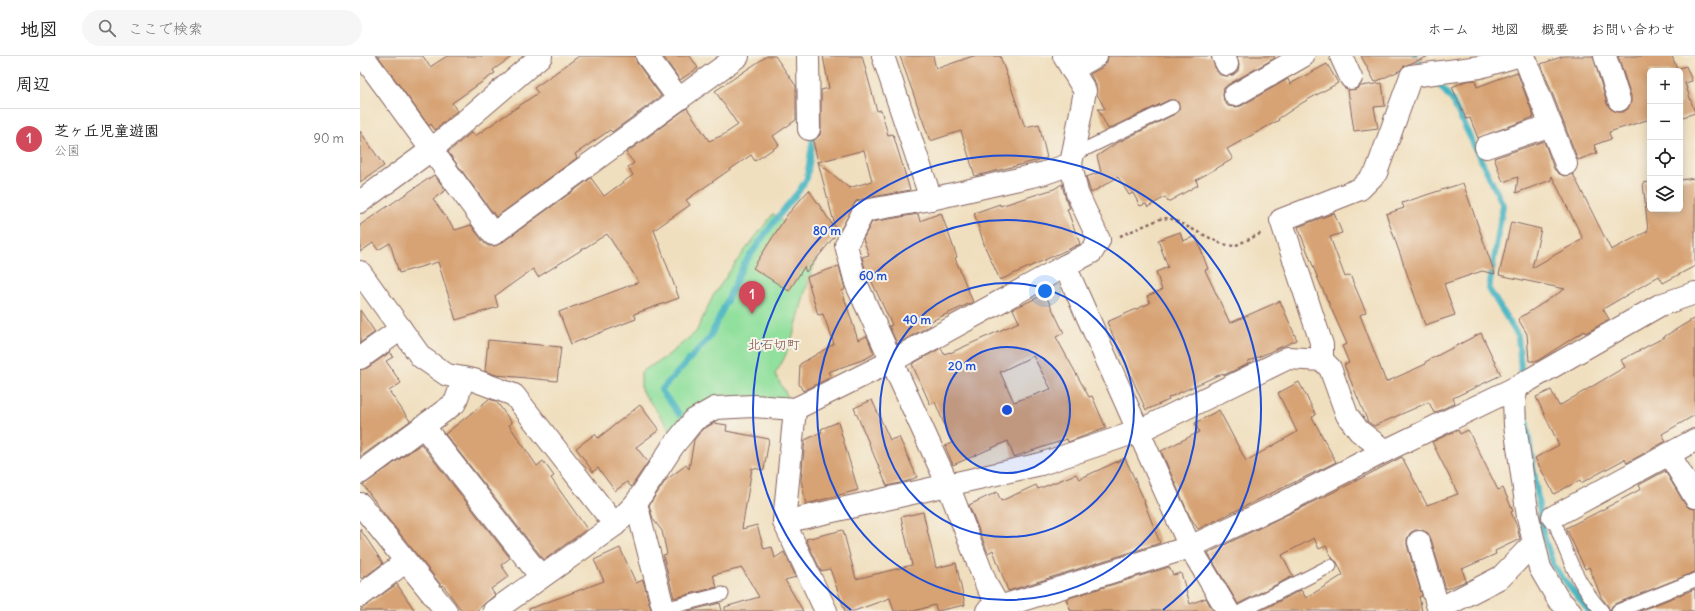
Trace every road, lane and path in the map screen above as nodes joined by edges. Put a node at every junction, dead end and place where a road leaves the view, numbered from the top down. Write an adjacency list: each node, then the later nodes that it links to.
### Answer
1 (363, 56): 22 (street)
2 (541, 56): 22 (street)
3 (647, 56): 16 (street)
4 (738, 56): 16 (street)
5 (808, 56): 20 (street)
6 (884, 56): 25 (street)
7 (1096, 56): 13 (street)
8 (1303, 56): 15 (street)
9 (1341, 56): 14 (street)
10 (1517, 56): 27 (street)
11 (1524, 56): 19 (street)
12 (1605, 56): 17 (street)
13 (1068, 63): 23 (street)
14 (1351, 78)
15 (1235, 96)
16 (679, 99): 22 (street)
17 (1619, 100)
18 (1172, 107): 23 (lane)
19 (1551, 125): 21 (street); 24 (street)
20 (809, 129)
21 (1486, 147)
22 (431, 150): 26 (street)
23 (1072, 160): 25 (street); 28 (street)
24 (1566, 164)
25 (931, 198): 35 (street)
26 (360, 202)
27 (1283, 224): 28 (path); 34 (street)
28 (1099, 240): 29 (street)
29 (1065, 266): 35 (street); 40 (street)
30 (360, 272): 32 (street)
31 (1695, 293): 37 (street)
32 (401, 329): 33 (street); 36 (street)
33 (360, 358)
34 (1322, 360): 40 (street); 42 (street)
35 (890, 362): 38 (street); 45 (street)
36 (464, 378): 39 (street); 51 (street)
37 (1517, 387): 42 (street); 53 (street)
38 (795, 409): 47 (street); 50 (street)
39 (424, 427): 44 (street); 57 (street)
40 (1139, 431): 45 (street); 54 (street)
41 (1695, 440): 43 (street)
42 (1385, 451): 54 (street)
43 (1669, 454): 46 (street); 49 (street)
44 (360, 473)
45 (948, 485): 50 (street); 62 (street)
46 (1695, 497)
47 (636, 503): 51 (street); 63 (street)
48 (360, 504): 55 (street)
49 (1553, 517): 70 (lane)
50 (784, 522): 66 (street)
51 (615, 525): 57 (street)
52 (1419, 542): 64 (street)
53 (1534, 543): 64 (street); 69 (street)
54 (1190, 546): 62 (street); 67 (street)
55 (405, 562): 60 (street); 65 (street)
56 (1330, 566): 68 (lane)
57 (541, 577): 61 (street)
58 (1695, 580): 71 (lane)
59 (722, 594): 63 (lane)
60 (360, 596)
61 (508, 607)
62 (993, 609)
63 (664, 610)
64 (1439, 610)
65 (446, 611)
66 (826, 611)
67 (1228, 611)
68 (1242, 611)
69 (1570, 611)
70 (1602, 611)
71 (1618, 611)

